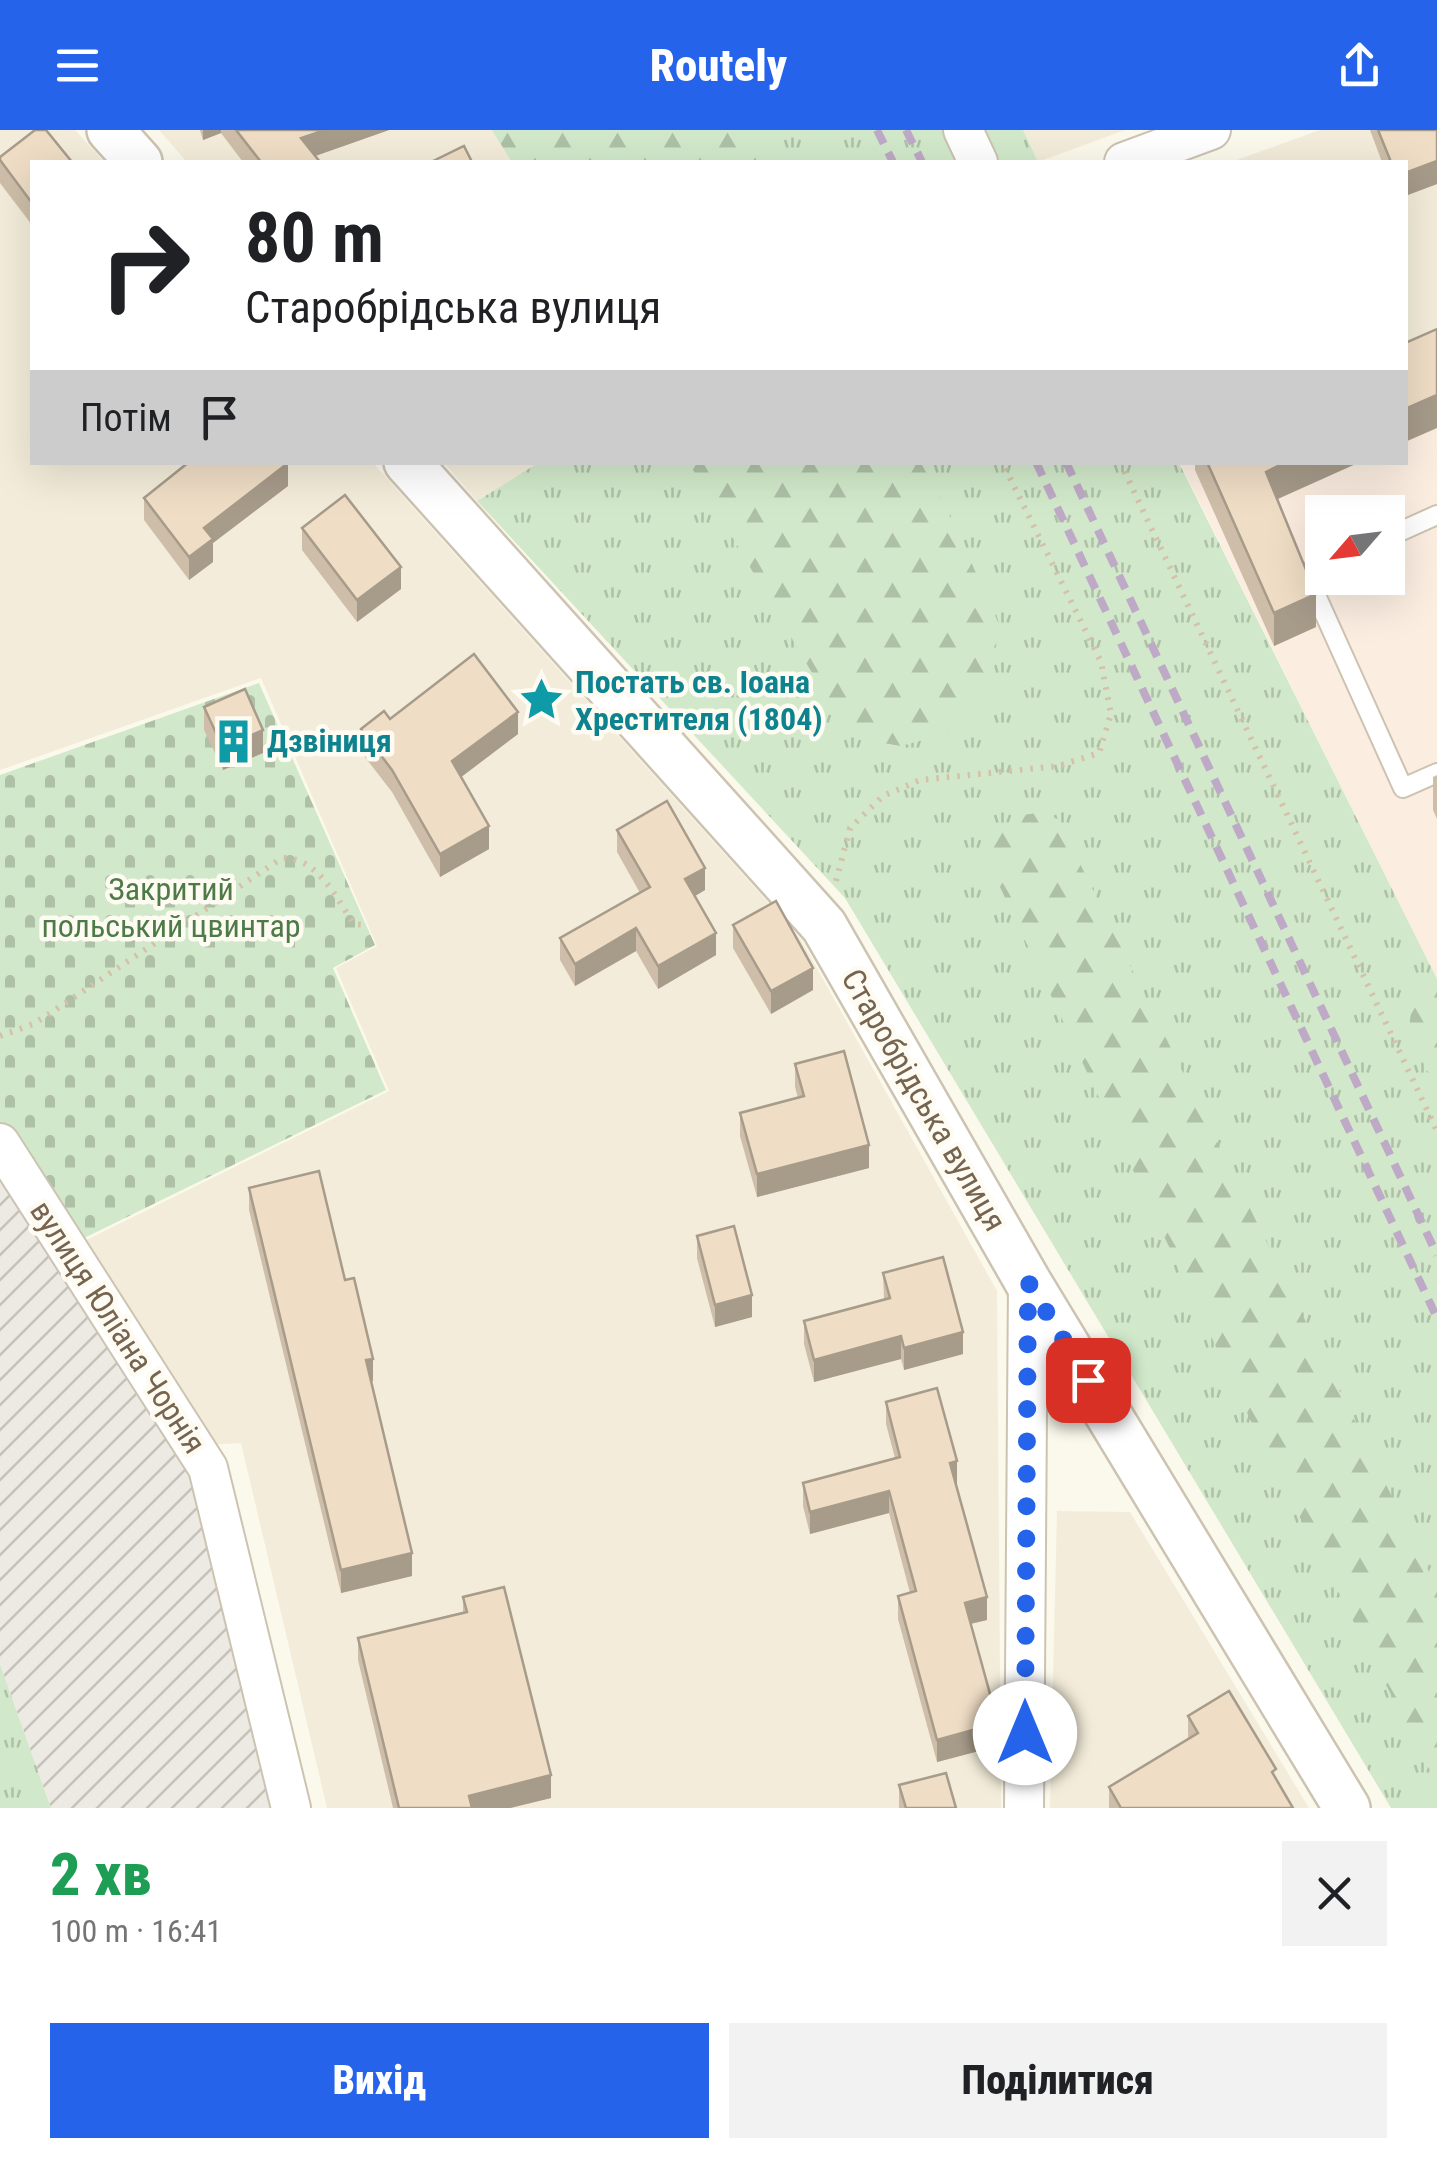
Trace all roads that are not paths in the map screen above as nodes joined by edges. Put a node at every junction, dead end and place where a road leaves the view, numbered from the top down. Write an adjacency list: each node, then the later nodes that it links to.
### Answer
1 (110, 130): 4 (street)
2 (962, 130): 5 (street)
3 (1210, 130): 6 (street)
4 (137, 160)
5 (977, 160)
6 (1129, 160)
7 (410, 465): 13 (street, Старобрідська вулиця)
8 (1437, 514): 9 (lane)
9 (1405, 529)
10 (1316, 595): 11 (lane)
11 (1437, 773)
12 (0, 1143): 14 (street, вулиця Юліана Чорнія)
13 (1028, 1282): 15 (street); 16 (street, Старобрідська вулиця)
14 (290, 1808)
15 (1024, 1808)
16 (1347, 1808)

